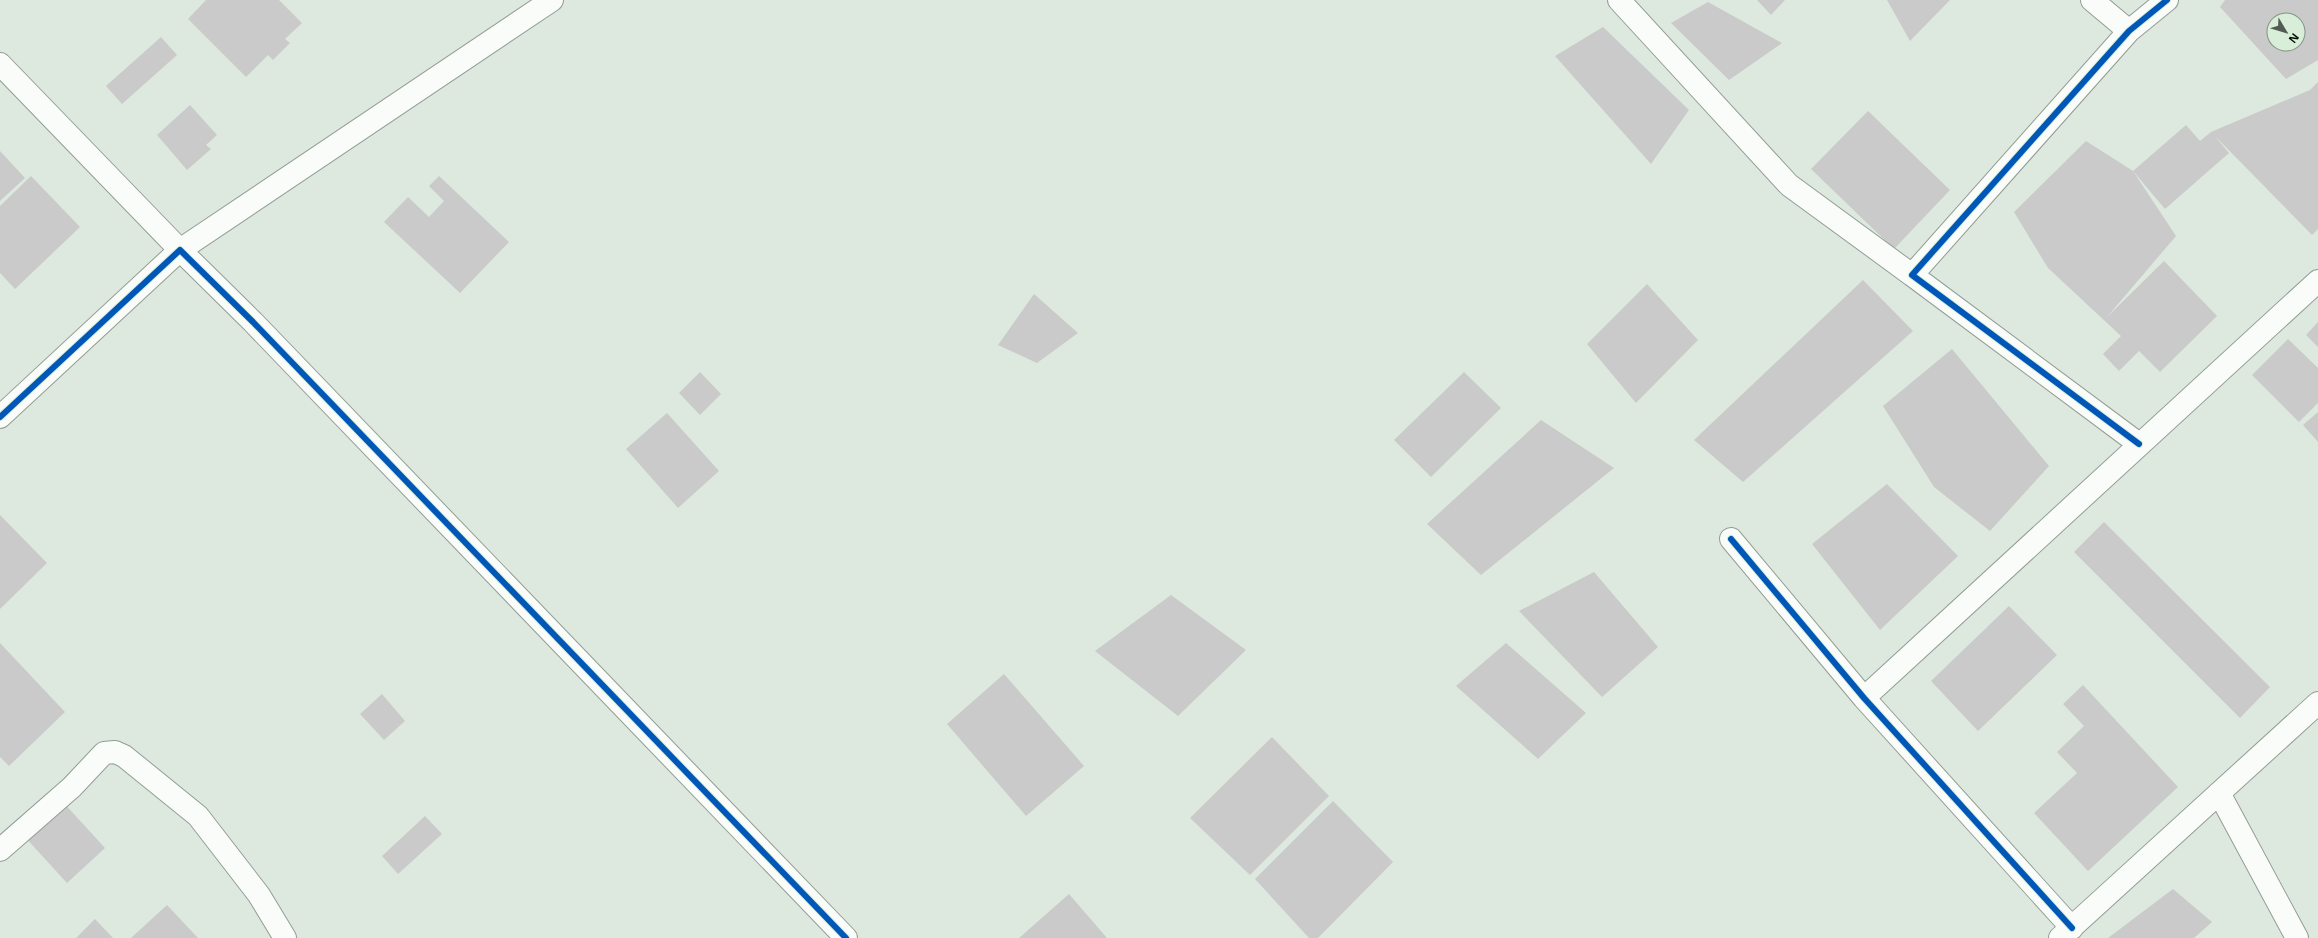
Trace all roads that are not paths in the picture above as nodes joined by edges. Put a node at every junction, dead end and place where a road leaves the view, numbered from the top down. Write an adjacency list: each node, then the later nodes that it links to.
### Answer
1 (552, 0): 7 (street)
2 (1619, 0): 8 (street)
3 (2092, 0): 5 (street)
4 (2167, 0): 5 (street)
5 (2129, 31): 8 (street)
6 (0, 64): 7 (street)
7 (180, 250): 10 (street); 19 (street)
8 (1912, 275): 11 (street)
9 (2318, 281): 11 (street)
10 (0, 417)
11 (2139, 444): 13 (street)
12 (1731, 538): 13 (street)
13 (1864, 698): 17 (street)
14 (2318, 703): 15 (street)
15 (2219, 793): 17 (street); 20 (street)
16 (0, 850): 18 (street)
17 (2066, 933)
18 (285, 938)
19 (846, 938)
20 (2297, 938)

